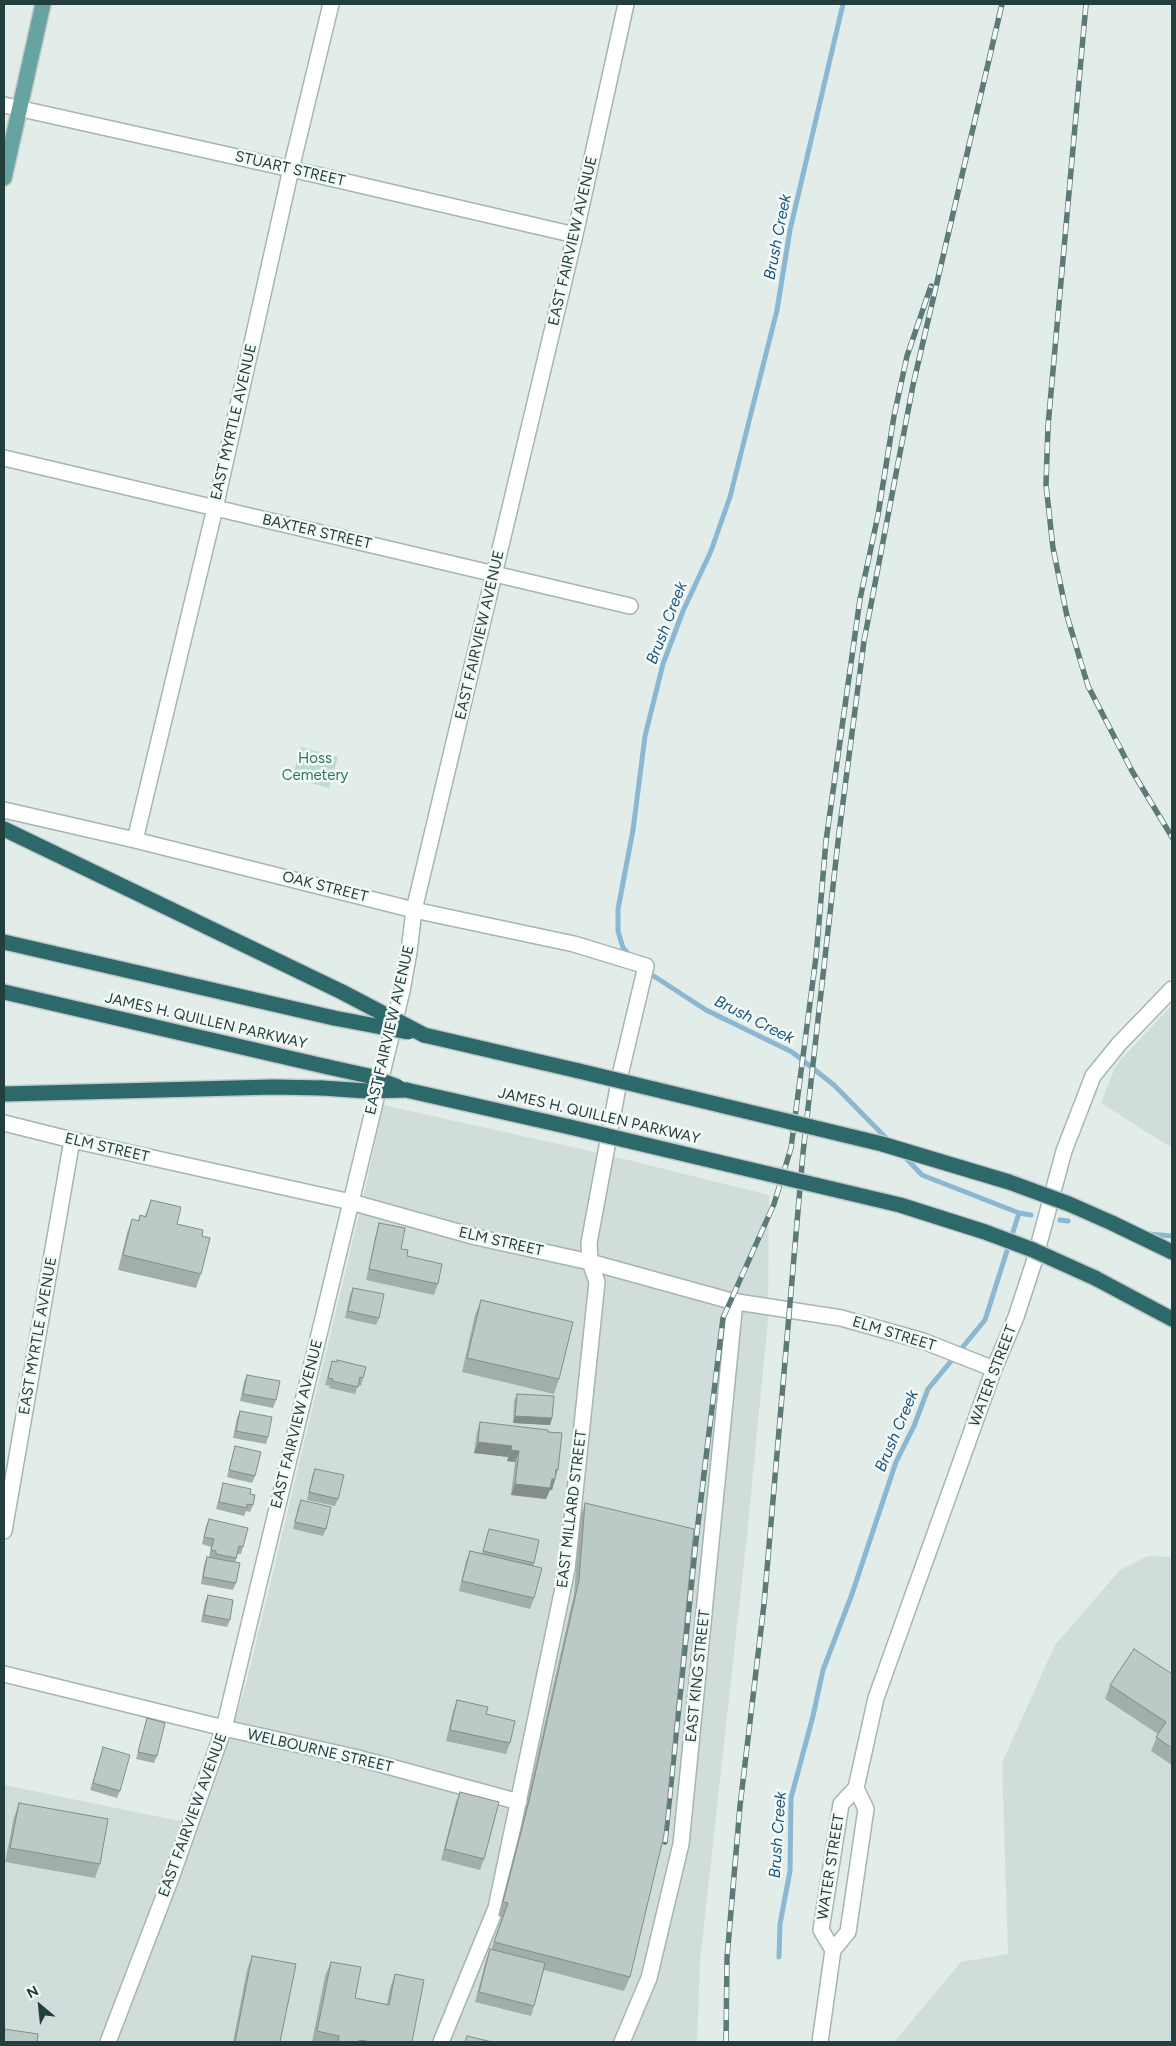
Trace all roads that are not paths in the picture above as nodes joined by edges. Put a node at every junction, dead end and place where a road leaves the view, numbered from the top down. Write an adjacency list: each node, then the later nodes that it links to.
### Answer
1 (43, 4): 5 (main road)
2 (331, 4): 6 (street, EAST MYRTLE AVENUE)
3 (626, 4): 8 (street, EAST FAIRVIEW AVENUE)
4 (4, 105): 5 (street, STUART STREET)
5 (20, 108): 6 (street, STUART STREET); 7 (main road)
6 (291, 169): 8 (street, STUART STREET); 10 (street, EAST MYRTLE AVENUE)
7 (4, 178)
8 (575, 235): 11 (street, EAST FAIRVIEW AVENUE)
9 (4, 458): 10 (street, BAXTER STREET)
10 (215, 508): 11 (street, BAXTER STREET); 15 (street, EAST MYRTLE AVENUE)
11 (495, 574): 12 (street, BAXTER STREET); 16 (street, EAST FAIRVIEW AVENUE)
12 (630, 606)
13 (4, 810): 15 (street, OAK STREET)
14 (4, 829): 21 (highway, bridge)
15 (135, 840): 16 (street, OAK STREET)
16 (414, 910): 18 (street, OAK STREET); 26 (street, EAST FAIRVIEW AVENUE)
17 (4, 942): 21 (highway, bridge)
18 (646, 966): 28 (street, EAST MILLARD STREET)
19 (1172, 989): 31 (street, WATER STREET)
20 (4, 992): 22 (highway, JAMES H. QUILLEN PARKWAY, bridge)
21 (424, 1035): 27 (highway, bridge)
22 (406, 1090): 23 (highway, bridge); 30 (highway, JAMES H. QUILLEN PARKWAY, bridge)
23 (4, 1094)
24 (4, 1123): 25 (street, ELM STREET)
25 (72, 1140): 26 (street, ELM STREET); 32 (street, EAST MYRTLE AVENUE)
26 (351, 1202): 28 (street, ELM STREET); 34 (street, EAST FAIRVIEW AVENUE)
27 (1172, 1252)
28 (590, 1262): 29 (street, ELM STREET); 36 (street, EAST MILLARD STREET)
29 (735, 1301): 31 (street, ELM STREET); 40 (street, EAST KING STREET)
30 (1172, 1319)
31 (994, 1369): 35 (street, WATER STREET)
32 (4, 1531)
33 (4, 1674): 34 (street, WELBOURNE STREET)
34 (224, 1728): 36 (street, WELBOURNE STREET); 38 (street, EAST FAIRVIEW AVENUE)
35 (856, 1788): 37 (street, WATER STREET); 37 (street, WATER STREET)
36 (519, 1802): 39 (street, EAST MILLARD STREET)
37 (833, 1950): 41 (street, WATER STREET)
38 (108, 2042)
39 (441, 2042)
40 (622, 2042)
41 (820, 2042)

